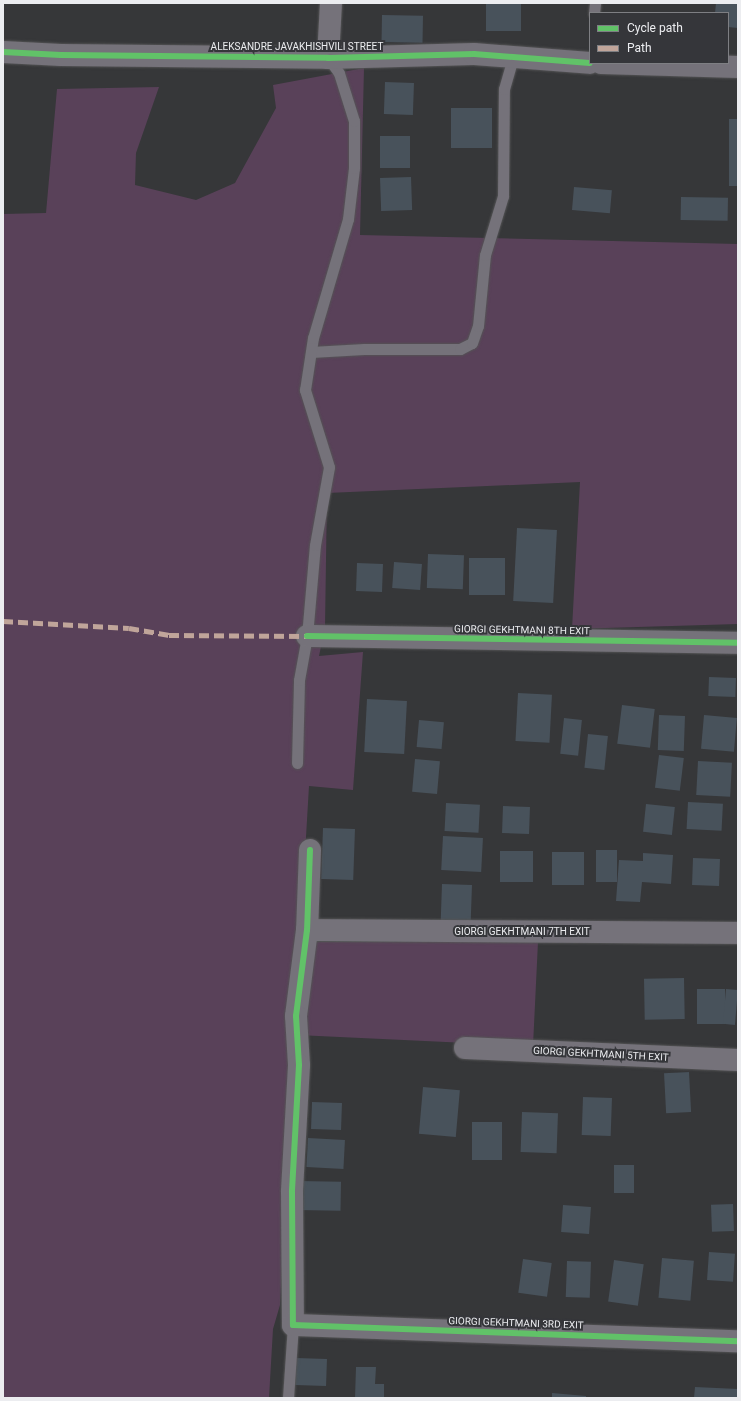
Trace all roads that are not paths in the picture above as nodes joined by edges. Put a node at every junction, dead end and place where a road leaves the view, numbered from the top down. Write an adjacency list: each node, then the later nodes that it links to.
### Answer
1 (331, 3): 4 (street)
2 (3, 52): 4 (street, ALEKSANDRE JAVAKHISHVILI STREET)
3 (513, 57): 4 (street, ALEKSANDRE JAVAKHISHVILI STREET); 5 (street, ALEKSANDRE JAVAKHISHVILI STREET); 8 (lane)
4 (328, 58): 8 (lane)
5 (589, 62)
6 (635, 64): 7 (street)
7 (738, 67)
8 (311, 352): 9 (lane)
9 (307, 636): 10 (street, GIORGI GEKHTMANI 8TH EXIT); 11 (lane)
10 (738, 643)
11 (297, 763)
12 (310, 850): 13 (street)
13 (307, 930): 14 (street, GIORGI GEKHTMANI 7TH EXIT); 17 (street)
14 (738, 933)
15 (465, 1048): 16 (street, GIORGI GEKHTMANI 5TH EXIT)
16 (738, 1060)
17 (293, 1325): 18 (street, GIORGI GEKHTMANI 3RD EXIT); 19 (lane)
18 (738, 1341)
19 (288, 1398)

